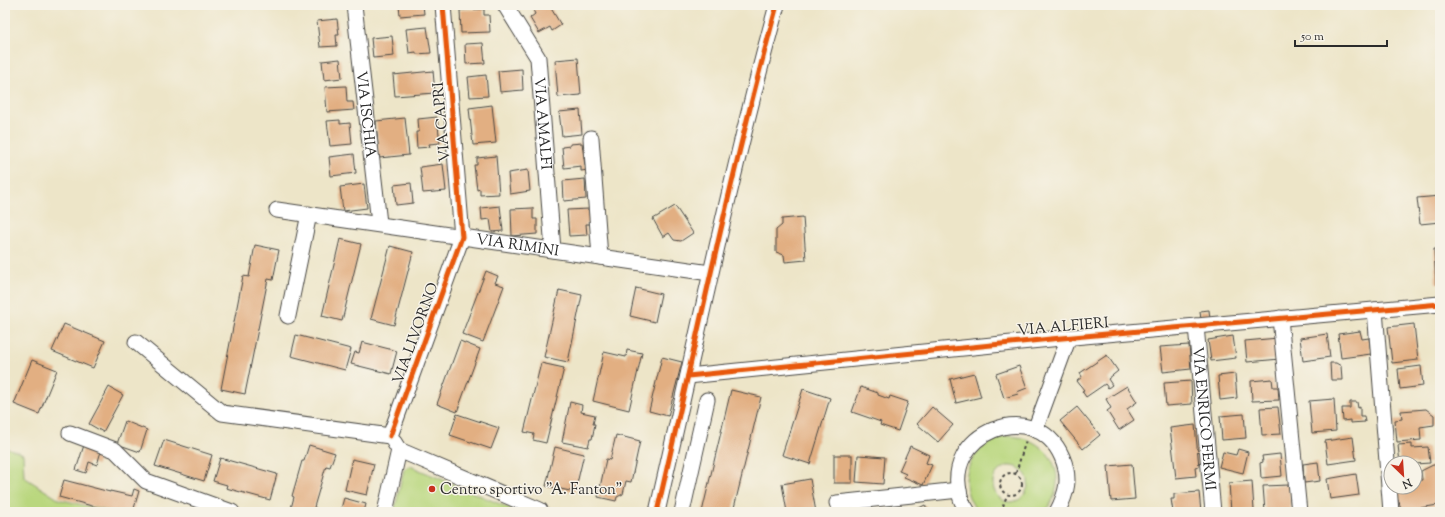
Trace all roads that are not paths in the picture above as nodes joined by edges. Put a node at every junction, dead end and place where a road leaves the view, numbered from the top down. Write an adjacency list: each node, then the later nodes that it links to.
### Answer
1 (354, 5): 8 (street, VIA ISCHIA)
2 (443, 5): 9 (street, VIA CAPRI)
3 (505, 5): 10 (street, VIA AMALFI)
4 (777, 5): 12 (street)
5 (591, 138): 11 (street)
6 (277, 210): 7 (street, VIA RIMINI)
7 (308, 214): 8 (street, VIA RIMINI); 15 (street)
8 (380, 223): 9 (street, VIA RIMINI)
9 (462, 237): 10 (street, VIA RIMINI); 24 (street, VIA LIVORNO)
10 (553, 250): 11 (street, VIA RIMINI)
11 (600, 257): 12 (street, VIA RIMINI)
12 (710, 273): 20 (street)
13 (1440, 304): 14 (street, VIA ALFIERI)
14 (1374, 310): 16 (street, VIA ALFIERI); 37 (street)
15 (288, 316)
16 (1280, 318): 17 (street, VIA ALFIERI); 36 (street)
17 (1196, 326): 18 (street, VIA ALFIERI); 35 (street, VIA ENRICO FERMI)
18 (1069, 337): 20 (street, VIA ALFIERI); 22 (street)
19 (136, 342): 24 (street)
20 (688, 376): 31 (street)
21 (707, 400): 32 (street)
22 (1038, 432): 26 (street); 34 (street)
23 (70, 433): 29 (street)
24 (390, 436): 25 (street)
25 (399, 450): 28 (street); 30 (street)
26 (959, 490): 27 (street); 33 (street)
27 (837, 503)
28 (540, 510)
29 (232, 512)
30 (385, 512)
31 (657, 512)
32 (682, 512)
33 (968, 512)
34 (1057, 512)
35 (1213, 512)
36 (1299, 512)
37 (1391, 512)

